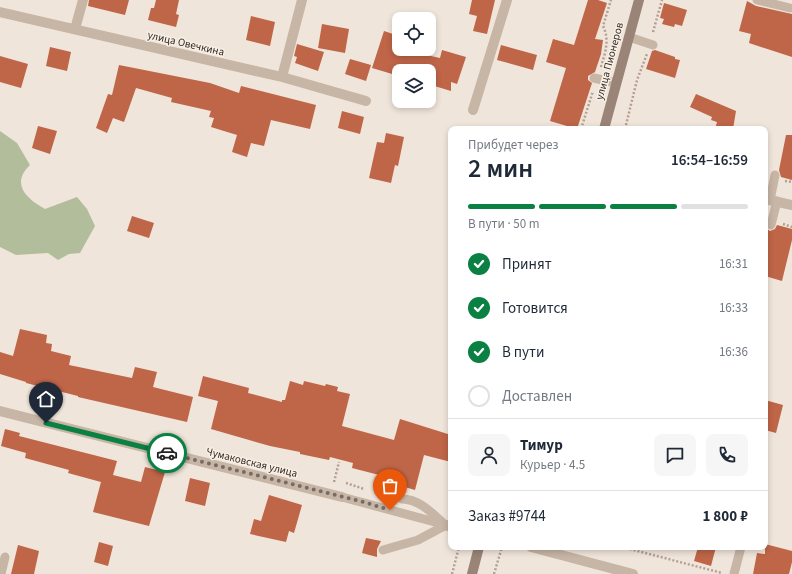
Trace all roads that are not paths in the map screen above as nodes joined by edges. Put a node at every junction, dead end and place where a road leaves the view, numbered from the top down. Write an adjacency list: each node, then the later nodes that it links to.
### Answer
1 (83, 0): 8 (street)
2 (302, 0): 11 (street)
3 (507, 0): 15 (street)
4 (639, 0): 9 (street, улица Пионеров)
5 (757, 0): 6 (lane)
6 (790, 8)
7 (0, 12): 8 (street, улица Овечкина)
8 (75, 30): 11 (street, улица Овечкина)
9 (628, 37): 10 (lane); 13 (street, улица Пионеров)
10 (652, 44)
11 (282, 77): 14 (street, улица Овечкина)
12 (594, 78): 13 (lane)
13 (616, 83): 16 (street, улица Пионеров)
14 (366, 101)
15 (473, 110)
16 (605, 126)
17 (775, 176): 18 (lane)
18 (771, 200): 19 (street); 20 (lane)
19 (792, 205)
20 (771, 225)
21 (0, 411): 22 (street, Чумаковская улица)
22 (342, 497): 25 (lane, Чумаковская улица)
23 (402, 499): 24 (lane)
24 (448, 525)
25 (448, 526)
26 (448, 526): 27 (lane)
27 (383, 550)
28 (478, 550): 33 (street)
29 (542, 550): 34 (street)
30 (740, 550): 35 (lane)
31 (5, 557): 32 (lane)
32 (1, 574)
33 (472, 574)
34 (633, 574)
35 (734, 574)

